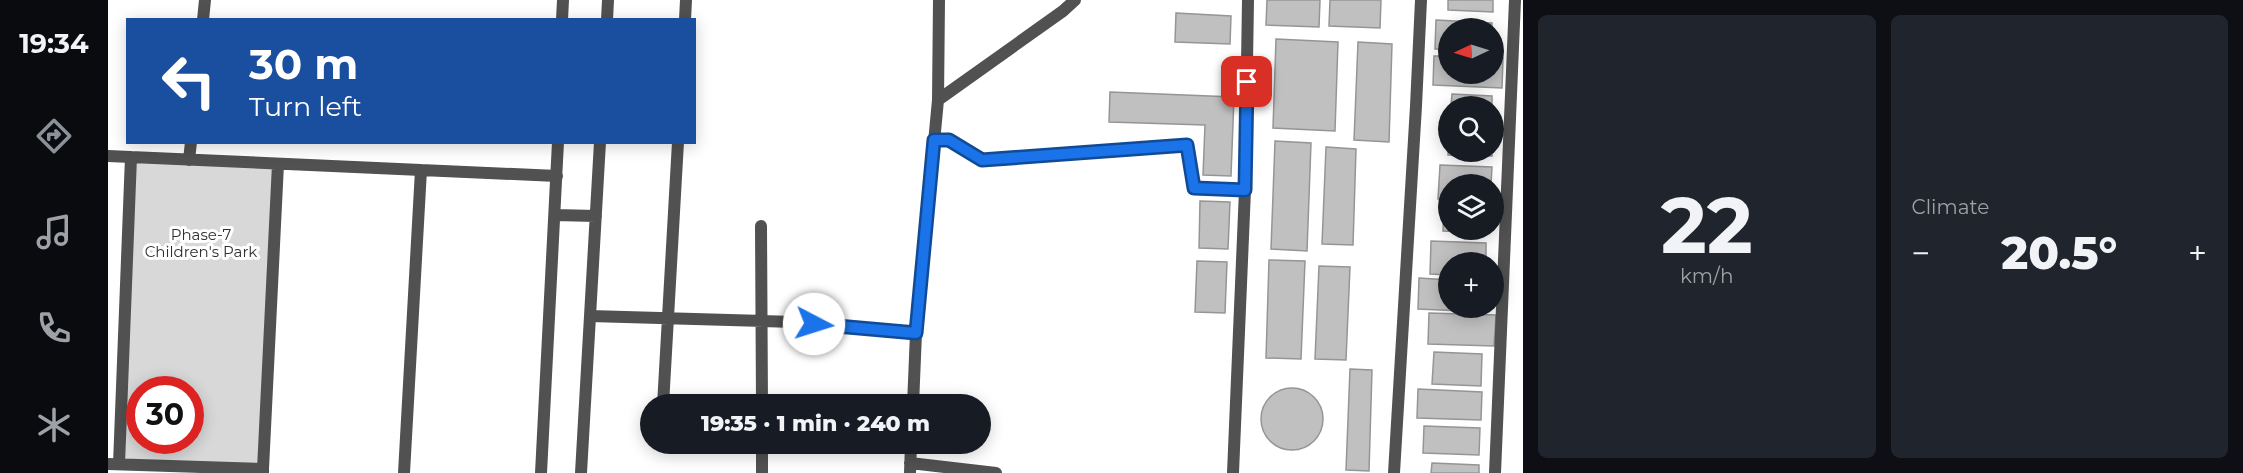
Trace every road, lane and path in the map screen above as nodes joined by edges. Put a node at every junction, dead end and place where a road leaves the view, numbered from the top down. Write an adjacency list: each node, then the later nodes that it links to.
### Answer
1 (205, 0): 10 (street)
2 (563, 0): 11 (street)
3 (608, 0): 12 (street)
4 (686, 0): 13 (street)
5 (939, 0): 14 (street)
6 (1075, 0): 14 (street)
7 (1248, 0): 26 (street)
8 (1420, 0): 47 (street)
9 (1515, 0): 48 (street)
10 (203, 18)
11 (562, 18)
12 (607, 18)
13 (685, 18)
14 (938, 100): 15 (street)
15 (934, 140): 26 (street); 33 (street)
16 (191, 144): 22 (street)
17 (558, 144): 25 (street)
18 (600, 144): 28 (street)
19 (678, 144): 31 (street)
20 (108, 156): 21 (street)
21 (131, 158): 22 (street); 38 (street)
22 (189, 160): 23 (street)
23 (278, 164): 24 (street); 40 (street)
24 (421, 170): 25 (street); 41 (street)
25 (556, 176): 27 (street)
26 (1245, 190): 46 (street)
27 (555, 214): 28 (street); 42 (street)
28 (596, 216): 30 (street)
29 (761, 226): 32 (street)
30 (590, 316): 31 (street); 43 (street)
31 (668, 320): 32 (street); 34 (street)
32 (761, 322): 33 (street); 35 (street)
33 (916, 333): 36 (street)
34 (664, 394)
35 (762, 394)
36 (913, 394)
37 (762, 454): 44 (street)
38 (114, 464): 40 (street)
39 (910, 468): 45 (street)
40 (263, 471)
41 (404, 473)
42 (541, 473)
43 (581, 473)
44 (762, 473)
45 (996, 473)
46 (1233, 473)
47 (1394, 473)
48 (1495, 473)

